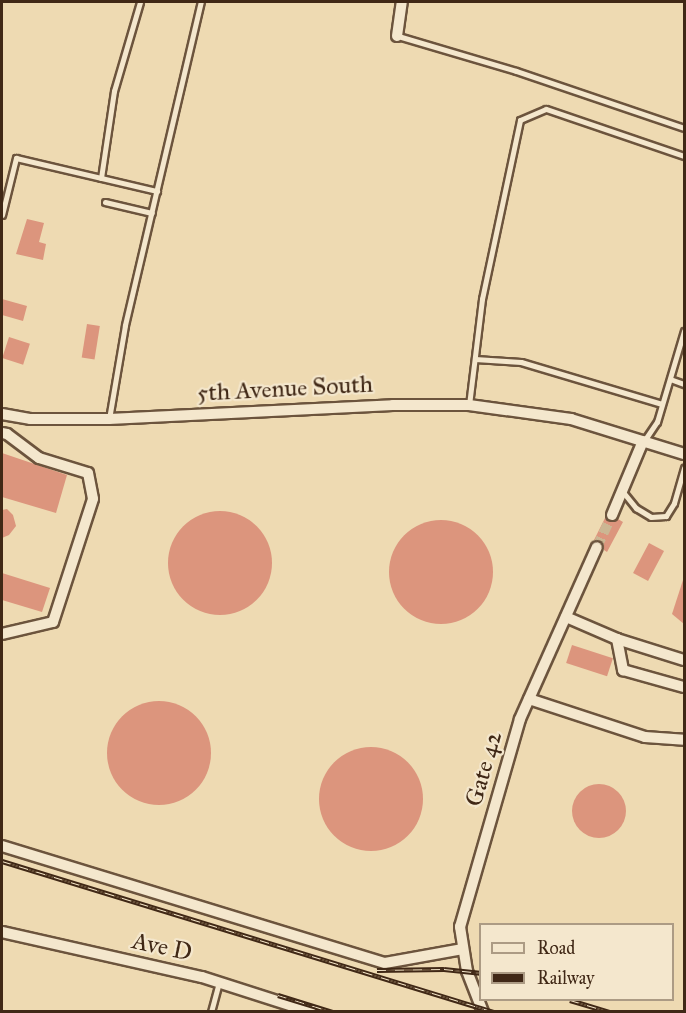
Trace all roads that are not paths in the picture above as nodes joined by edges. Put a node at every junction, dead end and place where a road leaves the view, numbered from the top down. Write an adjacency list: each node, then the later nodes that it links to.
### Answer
1 (140, 2): 7 (lane)
2 (201, 2): 8 (lane)
3 (402, 2): 4 (street)
4 (397, 36): 5 (lane)
5 (684, 128)
6 (684, 156): 13 (lane)
7 (101, 178): 8 (lane); 11 (lane)
8 (157, 191): 10 (lane)
9 (105, 202): 10 (lane)
10 (152, 213): 19 (lane)
11 (2, 215)
12 (684, 331): 14 (lane)
13 (475, 359): 16 (lane); 17 (lane)
14 (670, 380): 15 (lane); 16 (lane)
15 (684, 384)
16 (662, 404): 21 (lane)
17 (469, 405): 19 (street, 5th Avenue South); 21 (street, 5th Avenue South)
18 (2, 414): 19 (street, 5th Avenue South)
19 (109, 419)
20 (2, 433): 28 (street)
21 (643, 441): 22 (street, 5th Avenue South); 24 (street)
22 (684, 454)
23 (684, 467): 24 (lane)
24 (622, 491): 25 (street)
25 (612, 515)
26 (597, 546): 27 (street, Gate 42)
27 (566, 617): 29 (street); 32 (street, Gate 42)
28 (2, 634)
29 (616, 639): 30 (street); 31 (street)
30 (684, 660)
31 (684, 687)
32 (529, 699): 33 (street); 36 (street, Gate 42)
33 (684, 740)
34 (2, 846): 36 (street)
35 (2, 932): 37 (street, Ave D)
36 (463, 949): 40 (street, Gate 42)
37 (219, 983): 38 (lane); 39 (street, Ave D)
38 (212, 1011)
39 (311, 1011)
40 (483, 1011)

